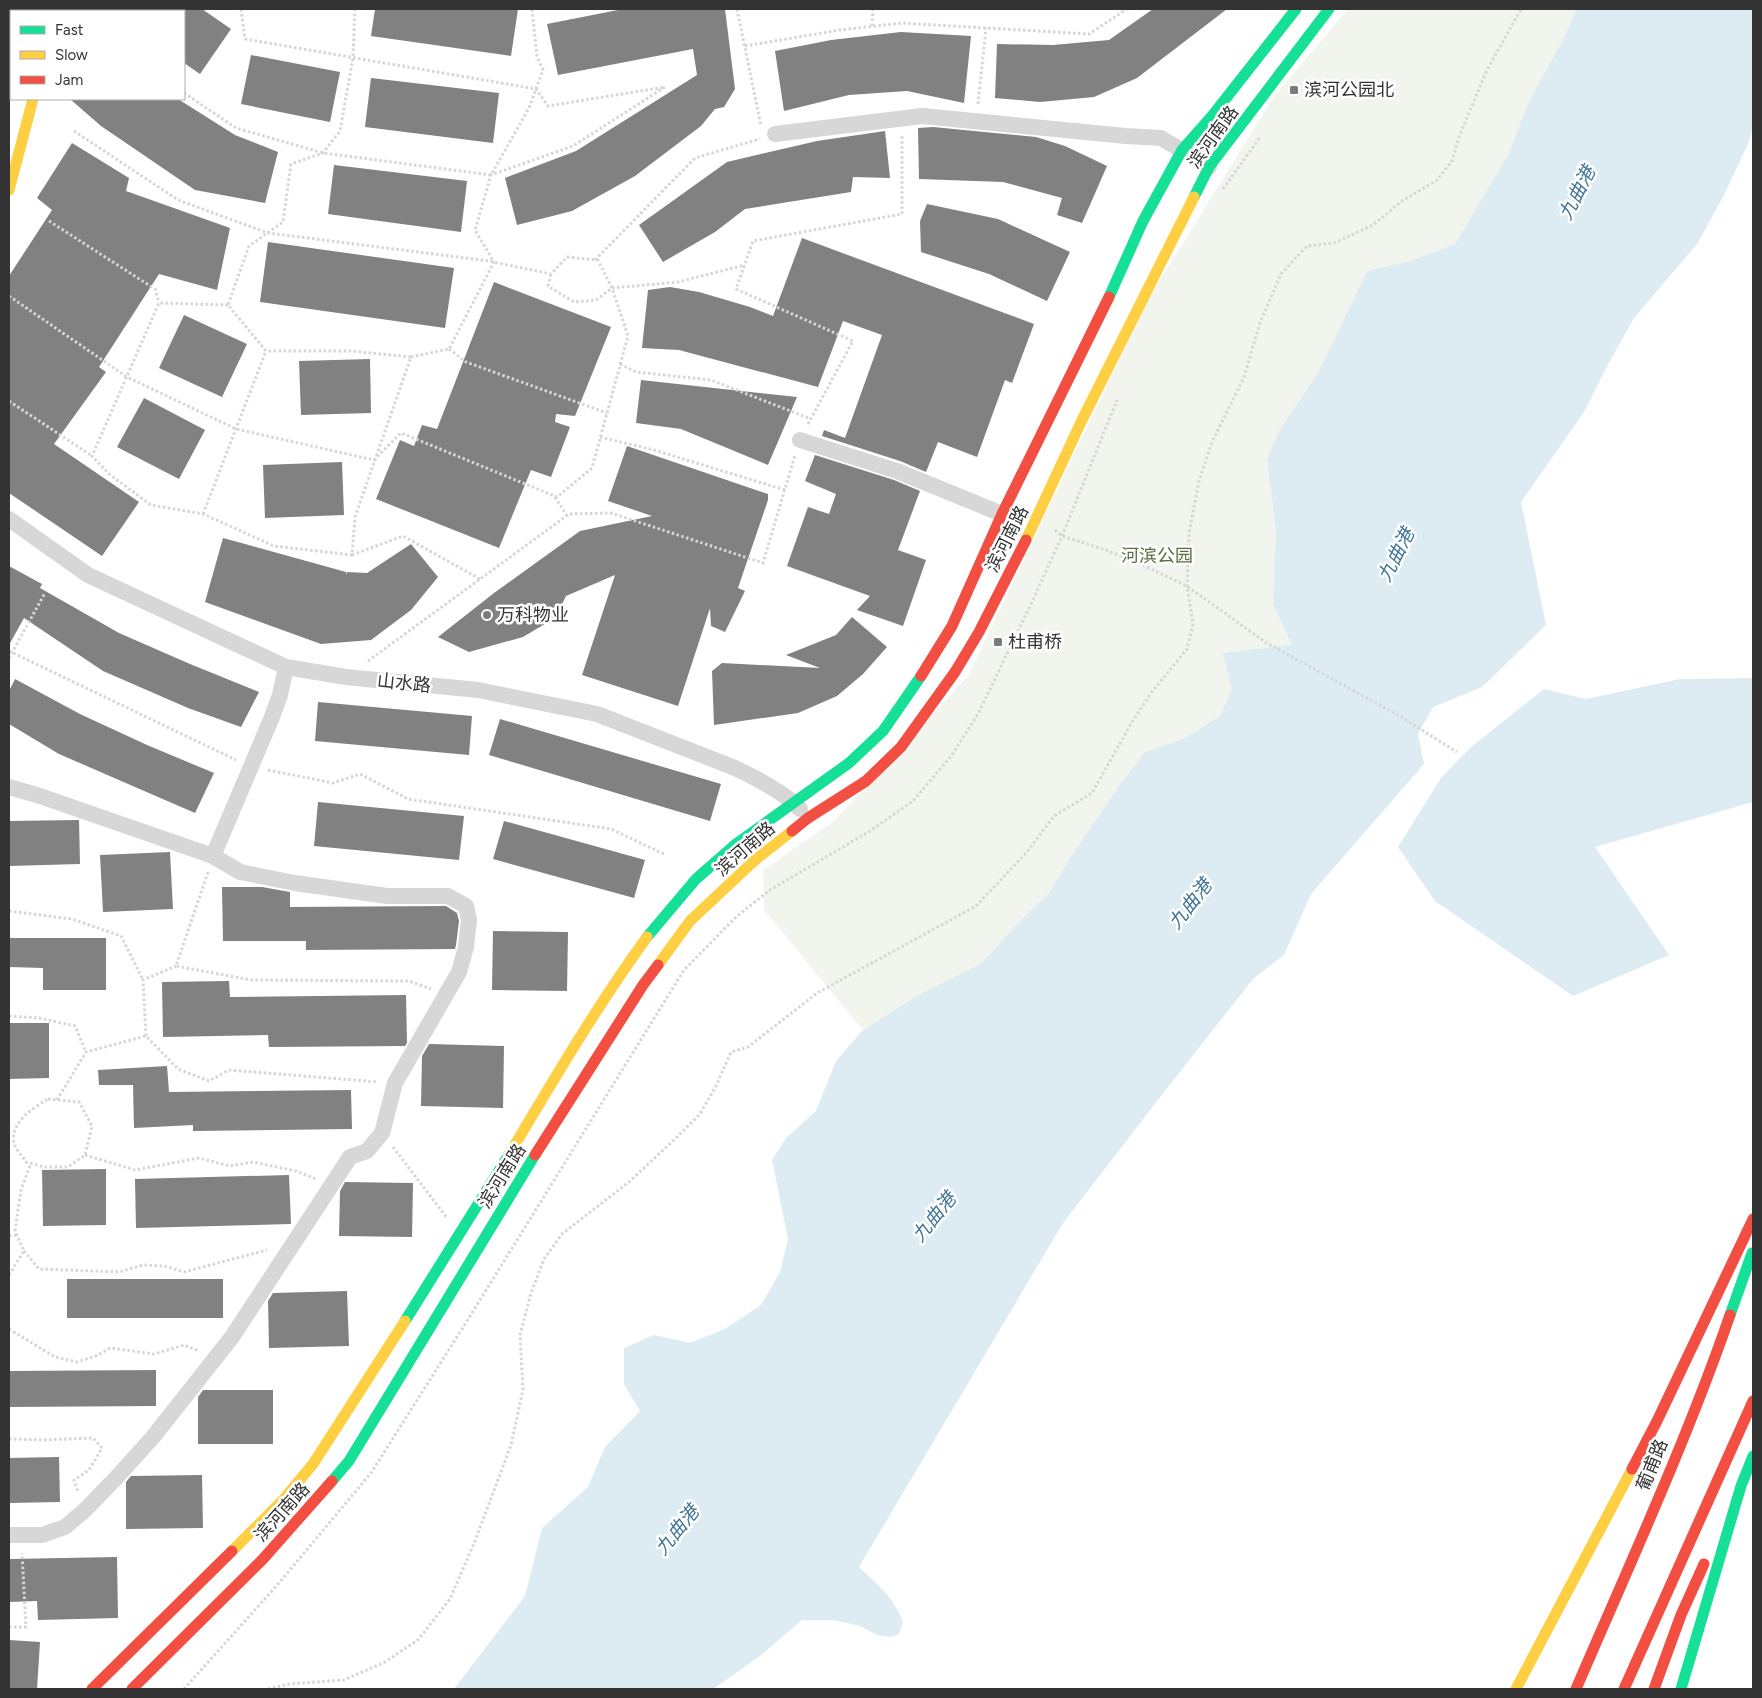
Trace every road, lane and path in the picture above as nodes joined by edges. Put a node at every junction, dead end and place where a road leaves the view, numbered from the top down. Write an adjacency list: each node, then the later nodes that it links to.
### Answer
1 (241, 9): 13 (path)
2 (355, 9): 13 (path)
3 (532, 9): 14 (path)
4 (737, 9): 12 (path)
5 (873, 9): 10 (path)
6 (1127, 9): 11 (path)
7 (1296, 9): 22 (street)
8 (1329, 9): 24 (street, 滨河南路)
9 (1521, 9): 62 (path)
10 (872, 26): 11 (path); 12 (path)
11 (986, 28): 18 (path)
12 (744, 46): 21 (path)
13 (352, 58): 14 (path); 23 (path)
14 (536, 90): 25 (path); 25 (path)
15 (185, 94): 23 (path)
16 (33, 100): 26 (street)
17 (902, 119): 18 (street); 21 (street); 32 (path)
18 (976, 122): 22 (street)
19 (74, 131): 29 (path)
20 (1262, 135): 27 (path)
21 (769, 136): 30 (path)
22 (1182, 150): 24 (street); 55 (street)
23 (323, 152): 25 (path); 29 (path)
24 (1209, 167): 57 (street, 滨河南路)
25 (492, 175): 31 (path)
26 (9, 190)
27 (1223, 190)
28 (49, 221): 36 (path)
29 (268, 233): 31 (path); 37 (path)
30 (595, 260): 33 (path); 34 (path)
31 (494, 262): 33 (path); 38 (path)
32 (744, 265): 34 (path); 46 (path)
33 (551, 274): 34 (path)
34 (612, 288): 41 (path)
35 (9, 296): 42 (path)
36 (159, 303): 37 (path); 42 (path)
37 (228, 305): 39 (path)
38 (449, 350): 40 (path); 45 (path)
39 (266, 351): 40 (path); 47 (path)
40 (411, 357): 51 (path)
41 (620, 364): 45 (path); 46 (path)
42 (126, 377): 47 (path); 50 (path)
43 (1118, 399): 59 (path)
44 (9, 401): 50 (path)
45 (607, 413): 48 (path)
46 (811, 419): 49 (path)
47 (236, 429): 51 (path); 54 (path)
48 (600, 437): 52 (path); 53 (path)
49 (800, 440): 52 (path); 55 (street)
50 (92, 456): 54 (path)
51 (374, 460): 53 (path); 60 (path)
52 (785, 490): 56 (path)
53 (554, 496): 56 (path)
54 (203, 514): 60 (path)
55 (1002, 514): 71 (street)
56 (567, 516): 61 (path)
57 (1040, 516): 59 (path); 72 (street, 滨河南路)
58 (9, 519): 66 (street, 山水路)
59 (1062, 536): 62 (path); 109 (path)
60 (352, 555): 61 (path)
61 (480, 579): 67 (path)
62 (1187, 586): 68 (path); 110 (path)
63 (45, 593): 64 (path)
64 (10, 652): 65 (path); 69 (path)
65 (9, 658)
66 (286, 667): 67 (street, 山水路); 69 (street)
67 (346, 677): 71 (street, 山水路)
68 (1457, 752)
69 (251, 767): 73 (path); 74 (street)
70 (9, 787): 74 (street)
71 (794, 802): 72 (street, 山水路); 92 (street)
72 (808, 818): 108 (street, 滨河南路)
73 (666, 855)
74 (213, 856): 76 (path); 78 (street)
75 (9, 911): 77 (path)
76 (176, 966): 77 (path); 78 (path)
77 (143, 980): 80 (path)
78 (446, 995): 82 (street)
79 (9, 1016): 81 (path)
80 (146, 1036): 81 (path); 82 (path)
81 (86, 1052): 83 (path)
82 (395, 1083): 86 (street)
83 (56, 1100): 85 (path); 87 (path)
84 (9, 1131): 85 (path)
85 (14, 1132): 88 (path)
86 (382, 1133): 89 (street); 92 (path)
87 (85, 1155): 88 (path); 89 (path)
88 (30, 1164): 91 (path)
89 (331, 1185): 94 (street)
90 (1753, 1219): 111 (street)
91 (17, 1234): 93 (path); 95 (path)
92 (460, 1234): 107 (street)
93 (9, 1236)
94 (293, 1243): 95 (path); 99 (street)
95 (24, 1251): 97 (path)
96 (1753, 1251): 112 (street, 葡甫路)
97 (9, 1275)
98 (9, 1329): 99 (path)
99 (215, 1359): 104 (street)
100 (1753, 1401): 113 (street)
101 (9, 1439): 104 (path)
102 (1753, 1456): 103 (street)
103 (1741, 1486): 114 (street); 115 (street)
104 (85, 1510): 105 (street)
105 (15, 1535): 106 (path)
106 (9, 1627)
107 (92, 1689)
108 (132, 1689)
109 (184, 1689)
110 (268, 1689)
111 (1516, 1689)
112 (1576, 1689)
113 (1624, 1689)
114 (1654, 1689)
115 (1680, 1689)

